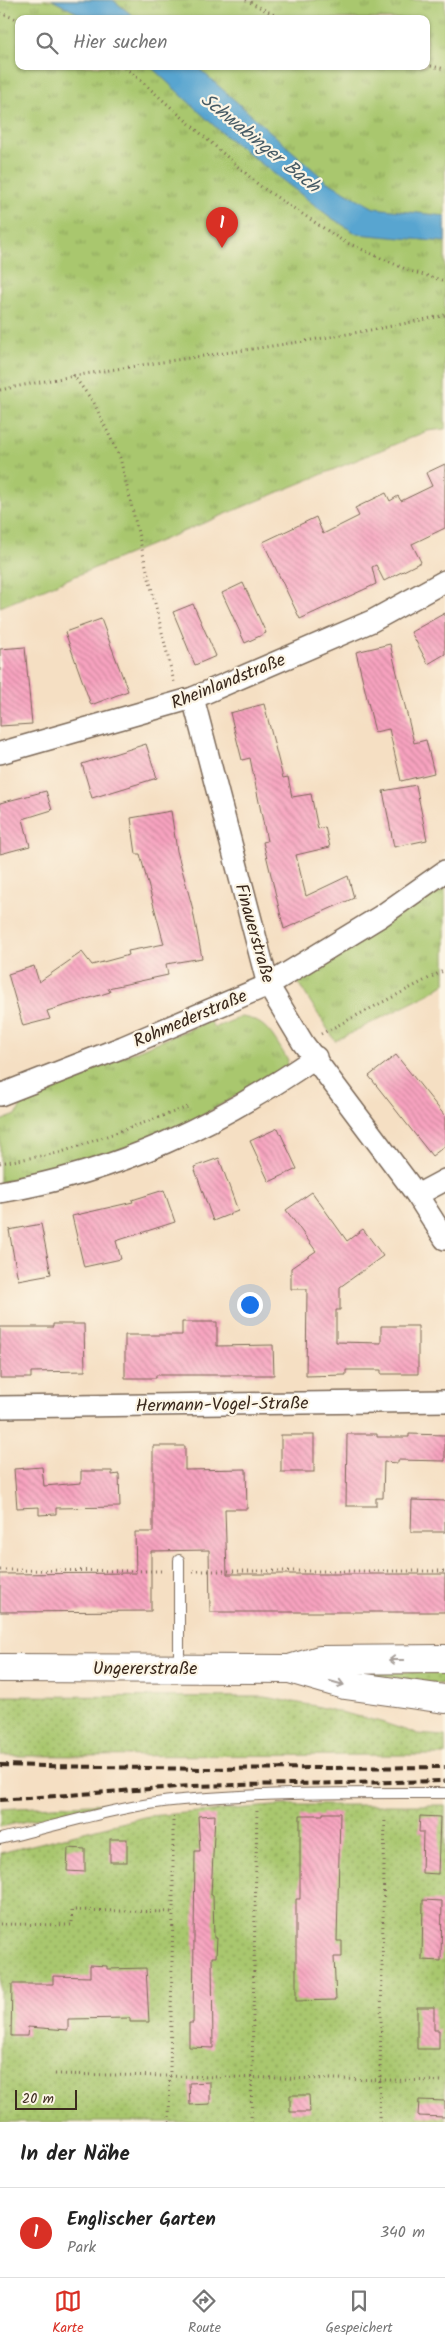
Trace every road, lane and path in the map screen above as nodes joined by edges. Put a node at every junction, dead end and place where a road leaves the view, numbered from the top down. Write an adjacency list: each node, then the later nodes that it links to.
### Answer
1 (246, 0): 3 (path)
2 (0, 13): 4 (path)
3 (274, 15)
4 (15, 19)
5 (430, 66): 6 (path)
6 (445, 69)
7 (127, 70): 8 (path)
8 (445, 281)
9 (445, 315): 10 (path)
10 (73, 374): 11 (path); 13 (path)
11 (0, 390)
12 (445, 581): 13 (street, Rheinlandstraße)
13 (186, 700): 14 (street, Rheinlandstraße); 17 (street, Finauerstraße)
14 (0, 753)
15 (445, 871): 17 (street, Rohmederstraße)
16 (445, 970): 18 (path)
17 (268, 985): 18 (street, Finauerstraße); 19 (street, Rohmederstraße)
18 (309, 1050): 23 (street); 24 (street, Finauerstraße)
19 (0, 1095)
20 (191, 1106): 21 (path)
21 (0, 1163)
22 (445, 1180): 24 (street)
23 (0, 1192)
24 (417, 1196): 25 (street, Finauerstraße)
25 (445, 1238)
26 (445, 1401): 27 (street, Hermann-Vogel-Straße)
27 (0, 1407)
28 (179, 1566): 29 (path); 30 (path); 33 (lane)
29 (0, 1570)
30 (445, 1571)
31 (445, 1660): 34 (main road, Ungererstraße, one-way to 34)
32 (0, 1668): 33 (main road, Ungererstraße)
33 (179, 1668): 34 (main road, Ungererstraße)
34 (290, 1669): 35 (main road, Ungererstraße, one-way to 35)
35 (445, 1699)
36 (445, 1793): 37 (lane)
37 (258, 1796): 40 (lane); 45 (path)
38 (173, 1813): 41 (path)
39 (385, 1819): 46 (path)
40 (0, 1840)
41 (173, 1912): 42 (path); 44 (path)
42 (0, 1924)
43 (55, 2074): 44 (path)
44 (169, 2075): 45 (path); 48 (path)
45 (252, 2076): 46 (path); 49 (path)
46 (379, 2079): 47 (path); 50 (path)
47 (445, 2081)
48 (169, 2122)
49 (251, 2122)
50 (379, 2122)

